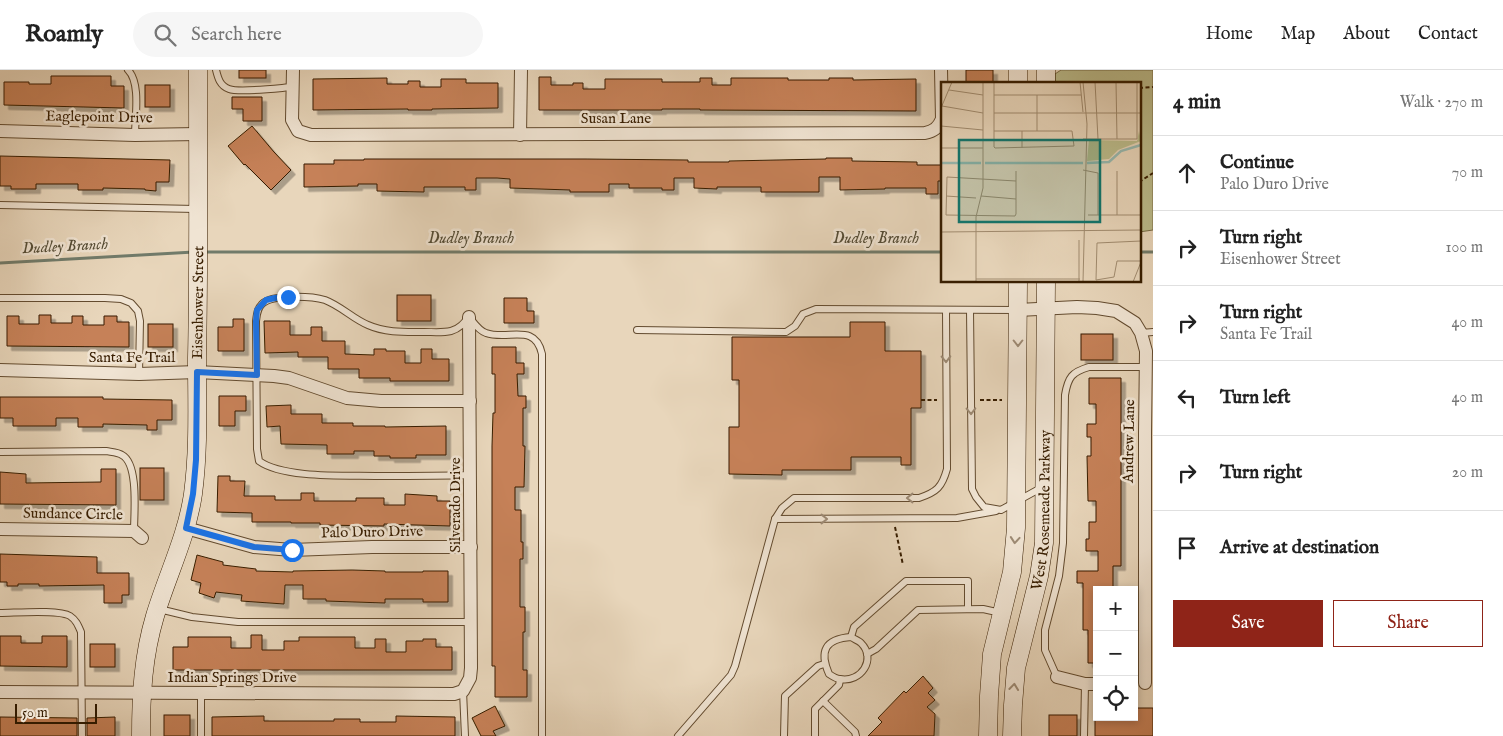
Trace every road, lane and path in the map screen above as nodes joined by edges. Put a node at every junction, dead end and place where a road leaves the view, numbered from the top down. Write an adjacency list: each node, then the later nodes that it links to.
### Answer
1 (128, 70): 11 (lane)
2 (198, 70): 12 (main road, Eisenhower Street)
3 (216, 70): 6 (lane)
4 (293, 70): 6 (street, Susan Lane)
5 (521, 70): 13 (street)
6 (292, 87): 13 (street, Susan Lane)
7 (1153, 87): 8 (path)
8 (1140, 88)
9 (941, 121): 13 (street, Susan Lane)
10 (0, 131): 11 (street, Eaglepoint Drive)
11 (135, 134): 12 (street, Eaglepoint Drive)
12 (198, 134): 17 (main road, Eisenhower Street)
13 (520, 135)
14 (1153, 173): 15 (path)
15 (1140, 181)
16 (0, 205): 17 (lane)
17 (198, 215): 28 (main road, Eisenhower Street)
18 (1046, 294): 19 (street, Andrew Lane); 25 (street, Andrew Lane); 34 (main road, West Rosemeade Parkway)
19 (1018, 295): 22 (lane); 35 (main road, West Rosemeade Parkway, one-way to 35)
20 (0, 298): 29 (lane)
21 (946, 310): 22 (lane); 24 (lane); 36 (lane, one-way to 36)
22 (970, 310): 35 (lane, one-way to 35)
23 (469, 317): 30 (lane); 31 (street, Silverado Drive); 63 (lane)
24 (637, 330)
25 (1147, 332): 26 (street, Andrew Lane)
26 (1146, 367): 49 (lane); 51 (street, Andrew Lane)
27 (0, 370): 29 (street, Santa Fe Trail)
28 (197, 372): 29 (street, Santa Fe Trail); 30 (street, Santa Fe Trail); 37 (main road, Eisenhower Street)
29 (139, 374)
30 (257, 375): 31 (street, Santa Fe Trail); 33 (lane)
31 (470, 401): 33 (street, Silverado Drive)
32 (0, 452): 39 (lane)
33 (471, 475): 40 (street, Silverado Drive)
34 (1044, 487): 35 (lane); 69 (main road, West Rosemeade Parkway, one-way to 34)
35 (1009, 506): 36 (lane, one-way to 35); 44 (main road, West Rosemeade Parkway, one-way to 44)
36 (775, 519): 64 (lane)
37 (186, 528): 40 (street, Palo Duro Drive); 41 (main road, Eisenhower Street)
38 (0, 529): 39 (street, Sundance Circle)
39 (138, 535)
40 (471, 547): 45 (street, Silverado Drive)
41 (158, 608): 45 (lane); 56 (main road, Eisenhower Street)
42 (968, 609): 44 (lane); 46 (lane); 47 (lane)
43 (0, 612): 55 (lane)
44 (1002, 614): 68 (main road, West Rosemeade Parkway)
45 (471, 622): 53 (street, Silverado Drive)
46 (851, 637): 47 (lane); 48 (lane)
47 (867, 654): 50 (lane)
48 (824, 664): 50 (lane); 65 (lane)
49 (1057, 677): 52 (street)
50 (840, 680): 58 (lane)
51 (1144, 683)
52 (1091, 684): 70 (lane)
53 (463, 691): 57 (street, Indian Springs Drive); 62 (lane)
54 (0, 692): 55 (street, Indian Springs Drive)
55 (82, 693): 56 (street, Indian Springs Drive); 59 (lane)
56 (141, 693): 57 (street, Indian Springs Drive); 60 (main road, Eisenhower Street)
57 (200, 693): 61 (lane)
58 (823, 701): 66 (lane); 67 (lane)
59 (82, 736)
60 (141, 736)
61 (201, 736)
62 (465, 736)
63 (542, 736)
64 (678, 736)
65 (784, 736)
66 (814, 736)
67 (856, 736)
68 (988, 736)
69 (1012, 736)
70 (1084, 736)

